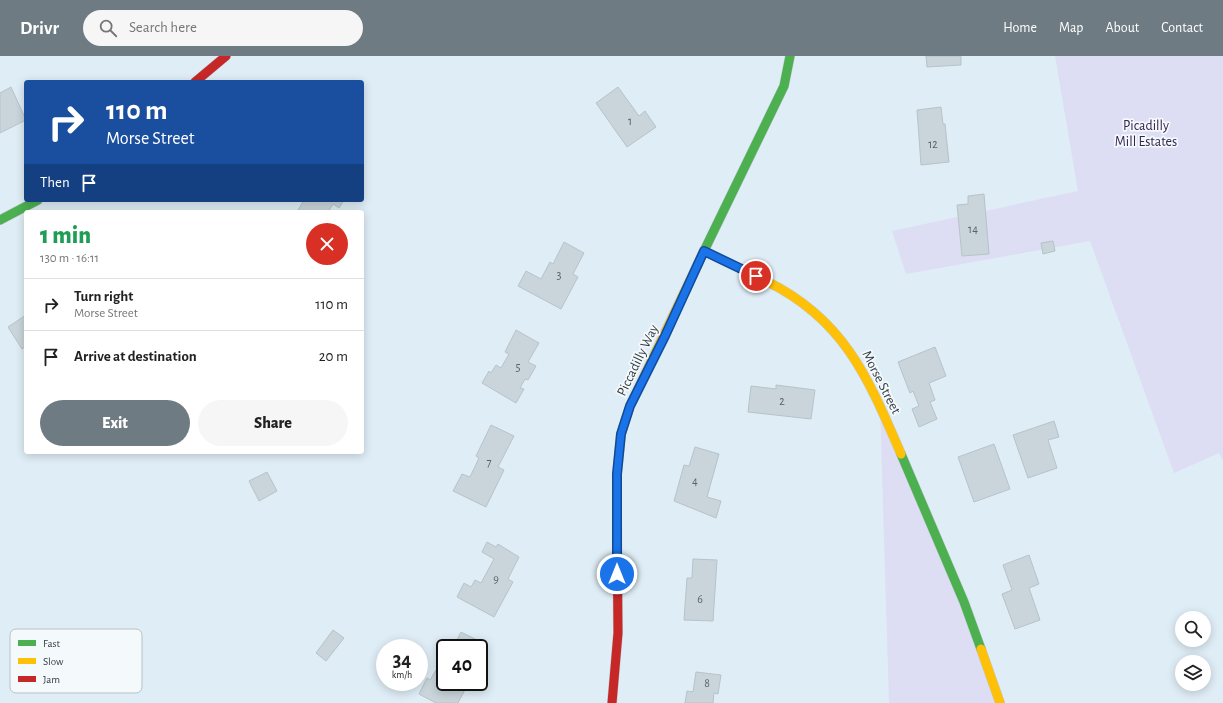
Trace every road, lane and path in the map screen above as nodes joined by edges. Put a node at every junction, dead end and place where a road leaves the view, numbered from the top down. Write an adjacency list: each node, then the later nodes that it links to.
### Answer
1 (226, 56): 3 (street)
2 (790, 56): 6 (street)
3 (197, 80)
4 (34, 202): 5 (street)
5 (0, 220)
6 (704, 251): 7 (street, Piccadilly Way); 8 (street, Morse Street)
7 (612, 703)
8 (1000, 703)

